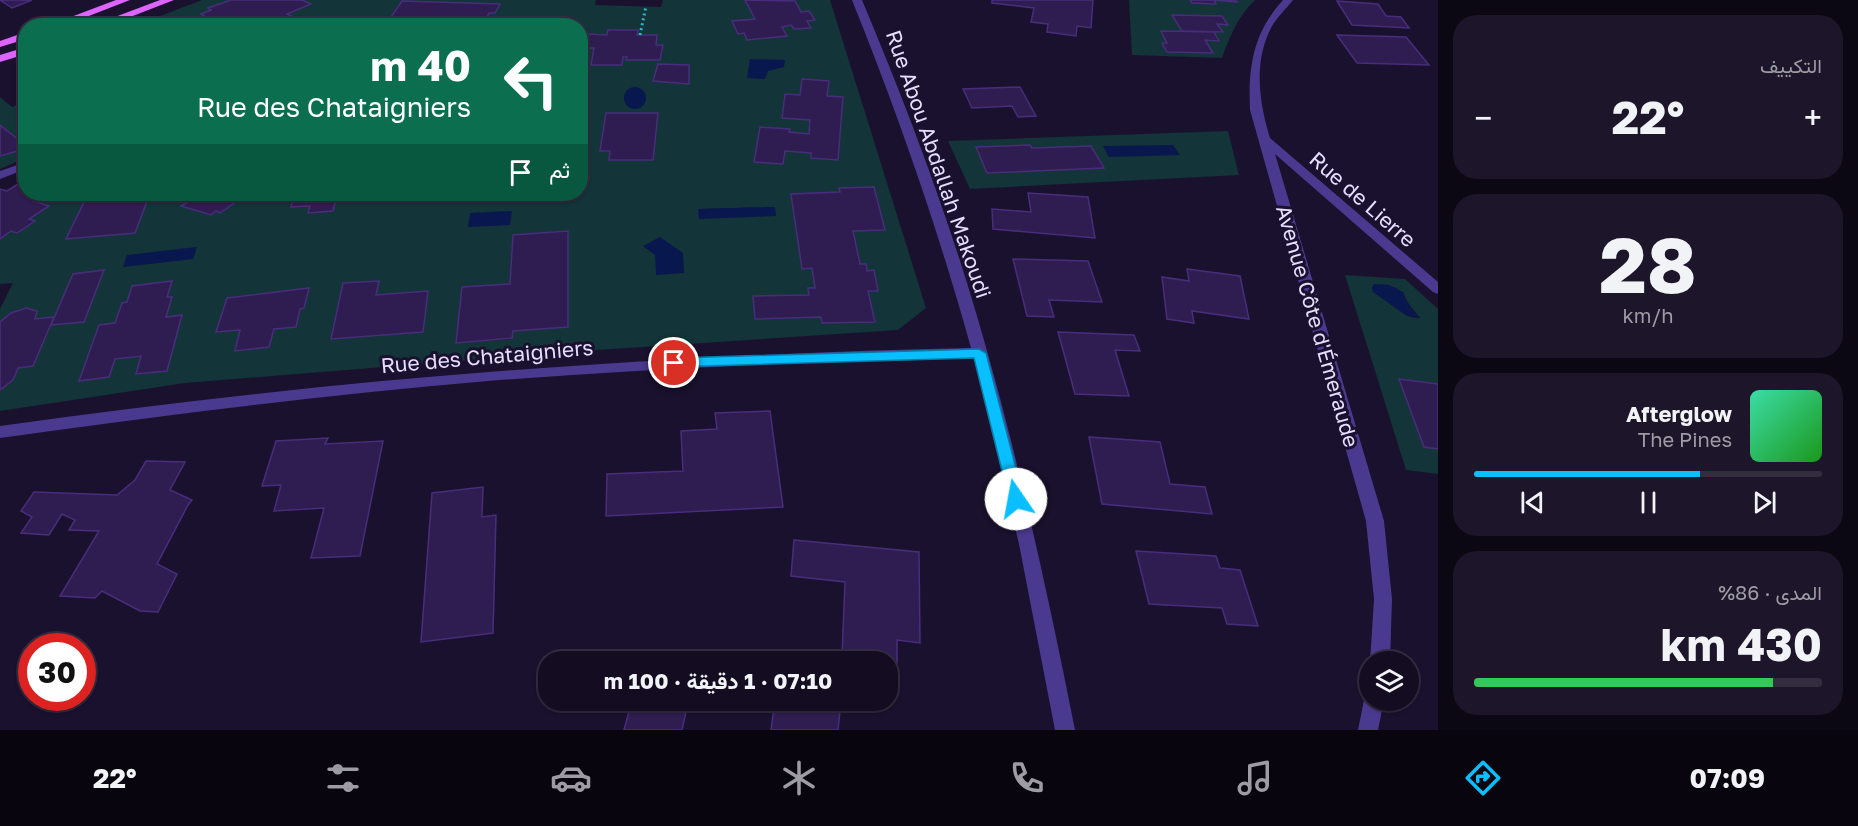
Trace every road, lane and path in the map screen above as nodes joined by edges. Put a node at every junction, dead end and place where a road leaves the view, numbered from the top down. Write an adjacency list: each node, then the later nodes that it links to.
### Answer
1 (125, 0): 6 (main road)
2 (169, 0): 7 (main road)
3 (857, 0): 17 (street, Rue Abou Abdallah Makoudi)
4 (1288, 0): 13 (street, Avenue Côte d'Émeraude)
5 (646, 6): 8 (path)
6 (74, 18)
7 (118, 18)
8 (640, 35)
9 (18, 38): 10 (main road)
10 (0, 44)
11 (18, 53): 12 (main road)
12 (0, 59)
13 (1263, 138): 16 (street, Rue de Lierre); 19 (street, Avenue Côte d'Émeraude)
14 (18, 168): 15 (street)
15 (0, 175)
16 (1438, 289)
17 (979, 353): 18 (street, Rue des Chataigniers); 21 (street, Rue Abou Abdallah Makoudi)
18 (0, 432)
19 (1381, 651)
20 (1372, 711): 22 (street)
21 (1065, 730)
22 (1368, 730)

